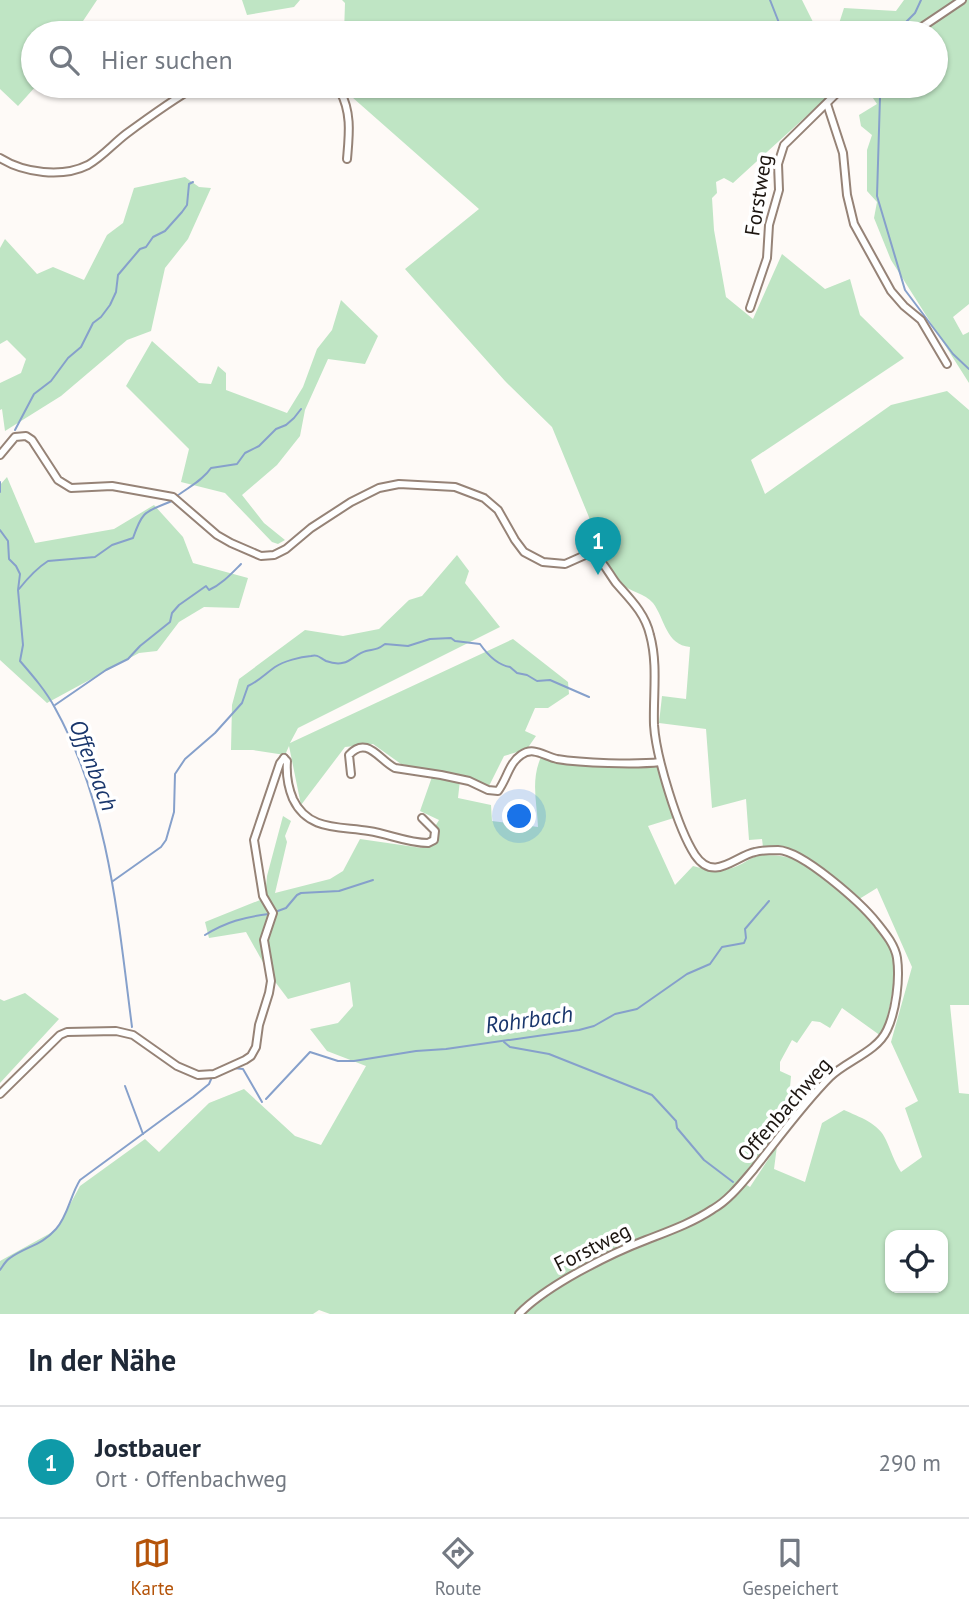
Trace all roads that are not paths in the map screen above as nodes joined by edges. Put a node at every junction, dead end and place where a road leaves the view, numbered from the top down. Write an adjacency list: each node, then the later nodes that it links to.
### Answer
1 (962, 0): 2 (street)
2 (931, 21)
3 (176, 98): 7 (street)
4 (343, 98): 8 (street)
5 (833, 98): 6 (street, Forstweg)
6 (827, 104): 9 (street, Forstweg); 10 (street)
7 (0, 158)
8 (347, 159)
9 (750, 308)
10 (947, 364)
11 (0, 454): 12 (street, Offenbachweg)
12 (660, 762): 13 (street); 16 (street, Offenbachweg)
13 (351, 774)
14 (422, 818): 15 (street)
15 (0, 1094)
16 (689, 1223): 17 (street, Forstweg)
17 (519, 1314)

